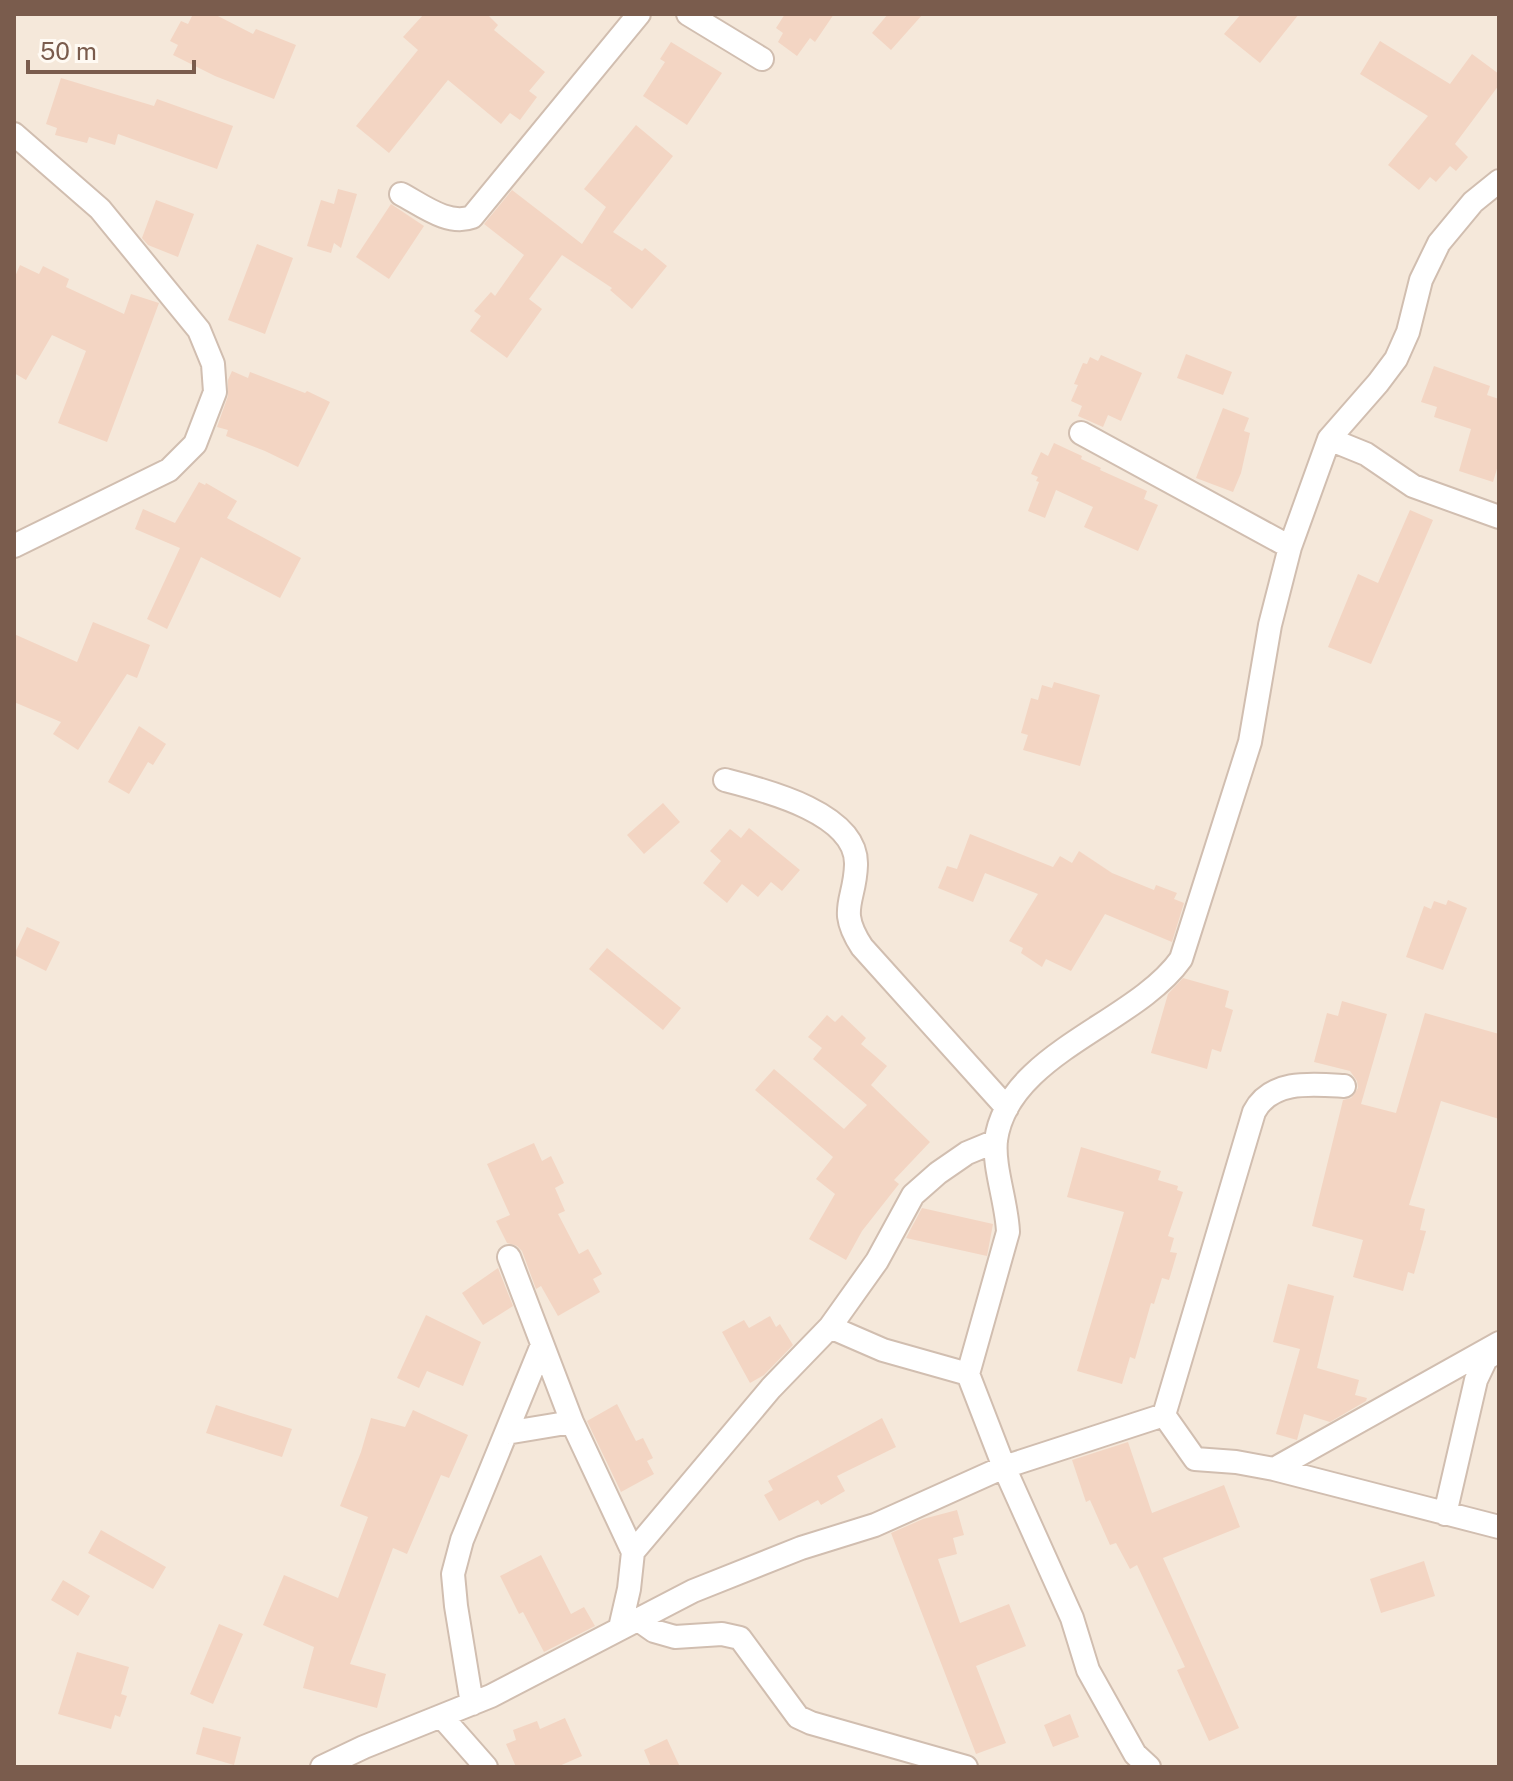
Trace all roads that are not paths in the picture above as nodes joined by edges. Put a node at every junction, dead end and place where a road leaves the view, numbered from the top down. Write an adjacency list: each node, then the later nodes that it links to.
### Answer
1 (639, 14): 6 (street)
2 (688, 14): 3 (street)
3 (762, 59)
4 (14, 134): 10 (street)
5 (1499, 181): 8 (street)
6 (401, 194)
7 (1081, 433): 11 (street)
8 (1329, 439): 9 (street); 11 (street)
9 (1499, 517)
10 (14, 546)
11 (1290, 547): 14 (street)
12 (725, 780): 14 (street)
13 (1344, 1086): 22 (street)
14 (1007, 1108): 15 (street)
15 (996, 1141): 17 (street); 21 (street)
16 (509, 1257): 19 (street)
17 (830, 1327): 21 (street); 29 (street)
18 (1499, 1343): 26 (street)
19 (542, 1345): 23 (street); 24 (street)
20 (1499, 1350): 27 (street)
21 (968, 1374): 25 (street)
22 (1164, 1415): 25 (street); 26 (street)
23 (572, 1422): 24 (street); 29 (street)
24 (506, 1433): 31 (street)
25 (1004, 1467): 30 (street); 33 (street)
26 (1274, 1469): 27 (street)
27 (1445, 1514): 28 (street)
28 (1499, 1527)
29 (633, 1552): 30 (street)
30 (629, 1624): 31 (street); 36 (street)
31 (472, 1704): 32 (street)
32 (442, 1717): 34 (street); 35 (street)
33 (1135, 1763)
34 (322, 1767)
35 (486, 1767)
36 (966, 1767)

